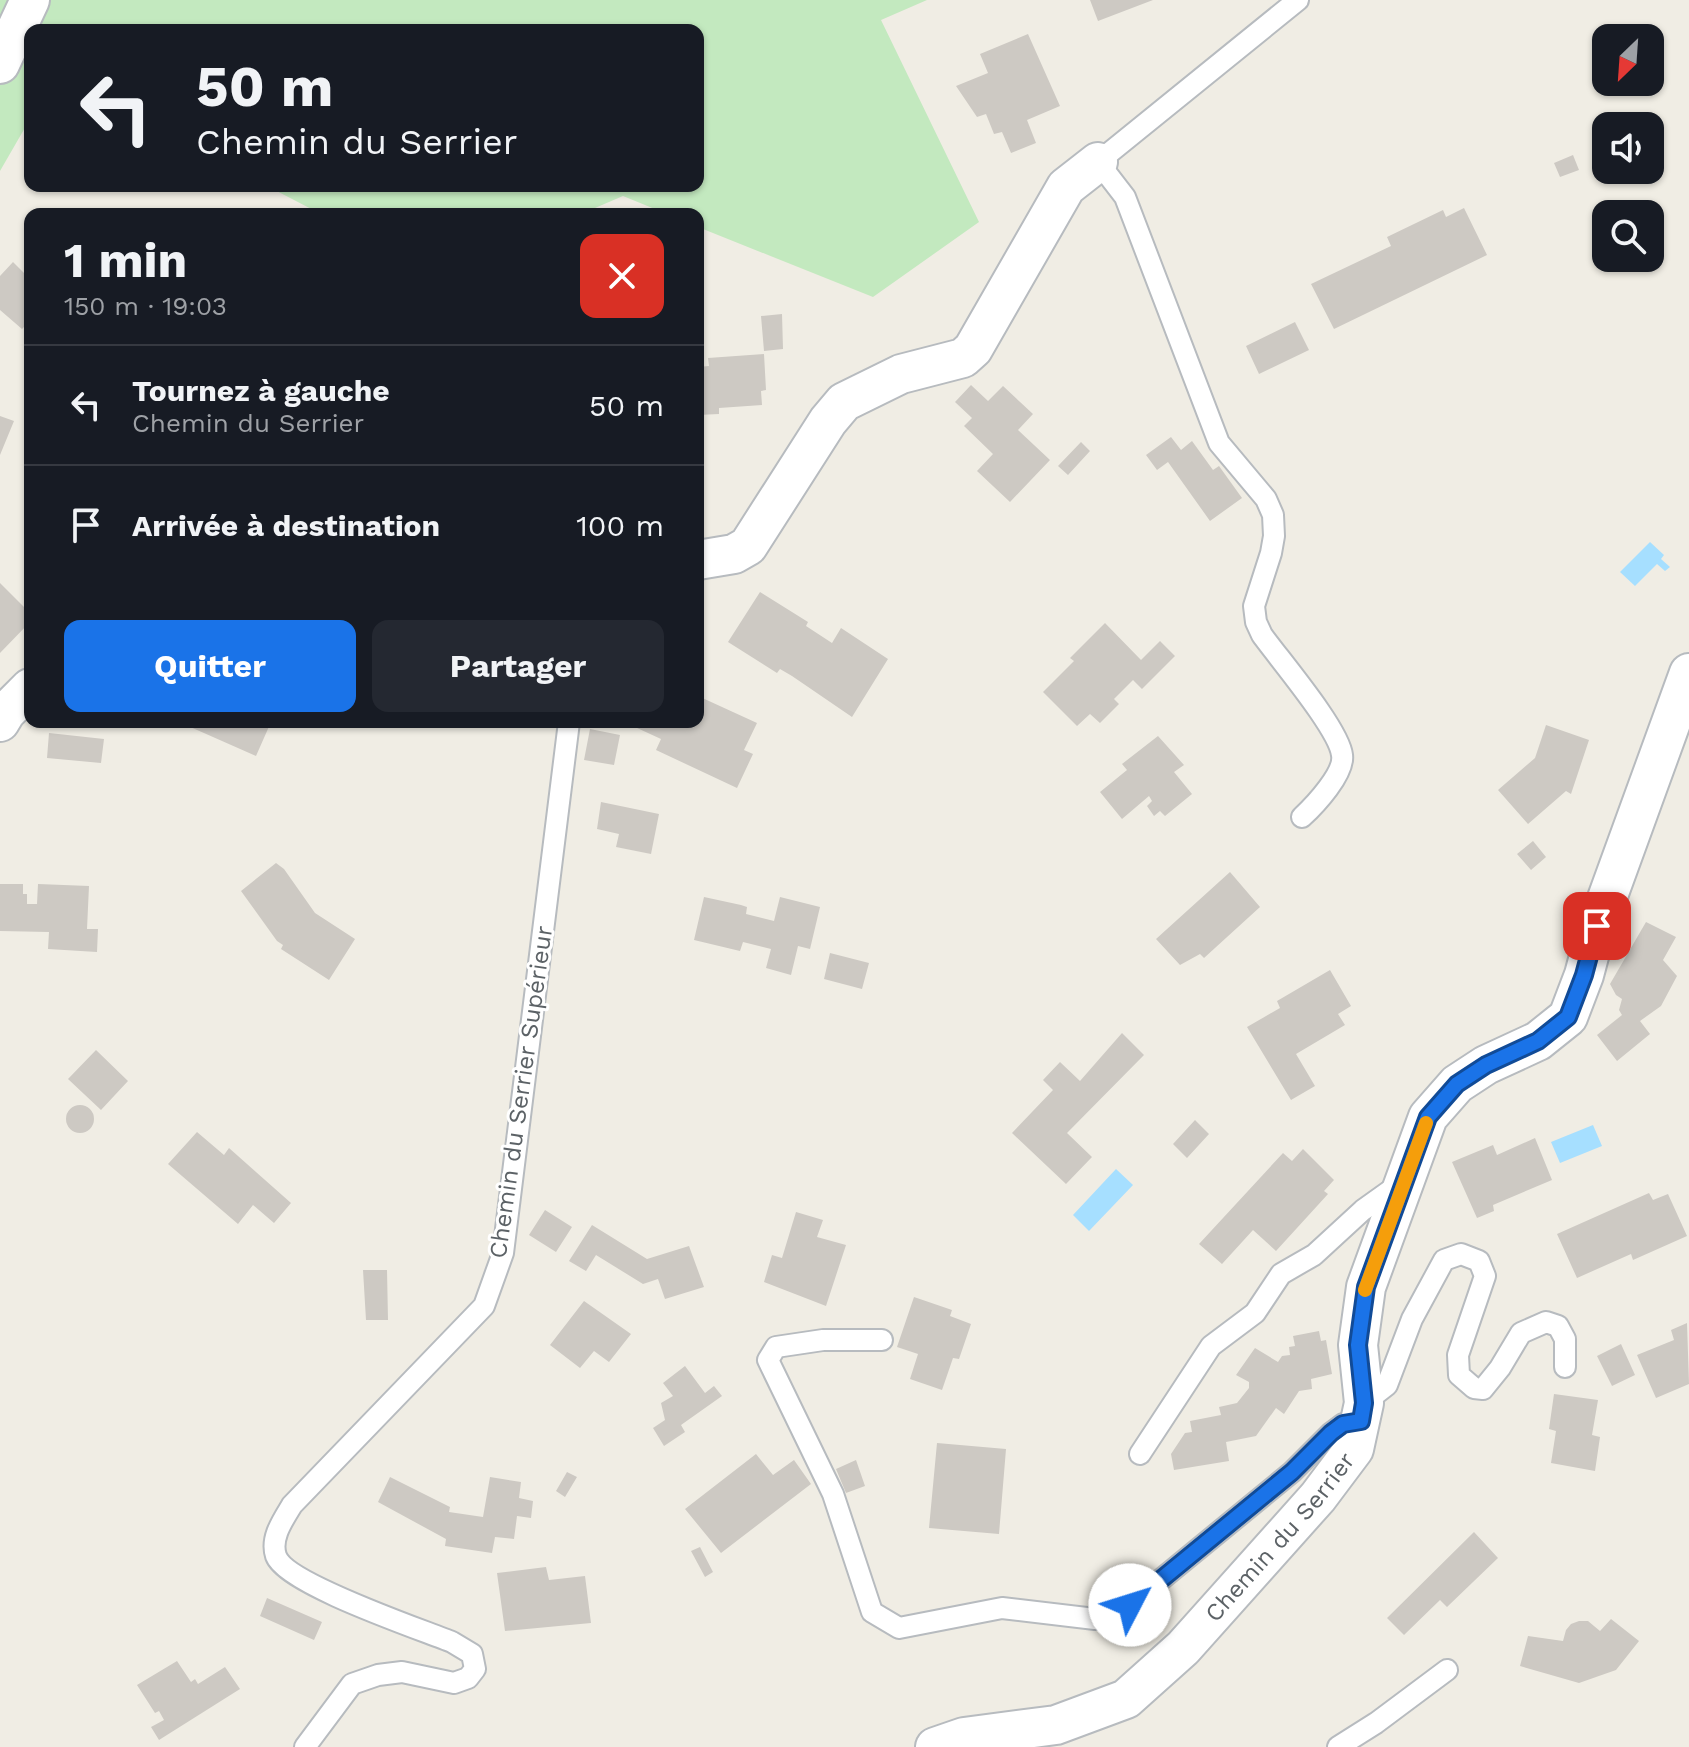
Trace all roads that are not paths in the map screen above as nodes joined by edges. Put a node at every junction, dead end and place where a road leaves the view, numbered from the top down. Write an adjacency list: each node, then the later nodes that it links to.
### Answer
1 (30, 0): 3 (street)
2 (1298, 0): 4 (lane)
3 (0, 64)
4 (1098, 162): 5 (street); 10 (lane)
5 (704, 559)
6 (1689, 673): 11 (street, Chemin du Serrier)
7 (24, 694): 8 (street)
8 (0, 722)
9 (568, 728): 18 (lane, Chemin du Serrier Supérieur)
10 (1302, 817)
11 (1405, 1180): 14 (street, Chemin du Serrier); 15 (lane)
12 (882, 1340): 14 (lane)
13 (1565, 1367): 14 (lane)
14 (1362, 1412): 17 (street, Chemin du Serrier)
15 (1140, 1454)
16 (1447, 1670): 19 (lane)
17 (958, 1744)
18 (305, 1747)
19 (1338, 1747)

